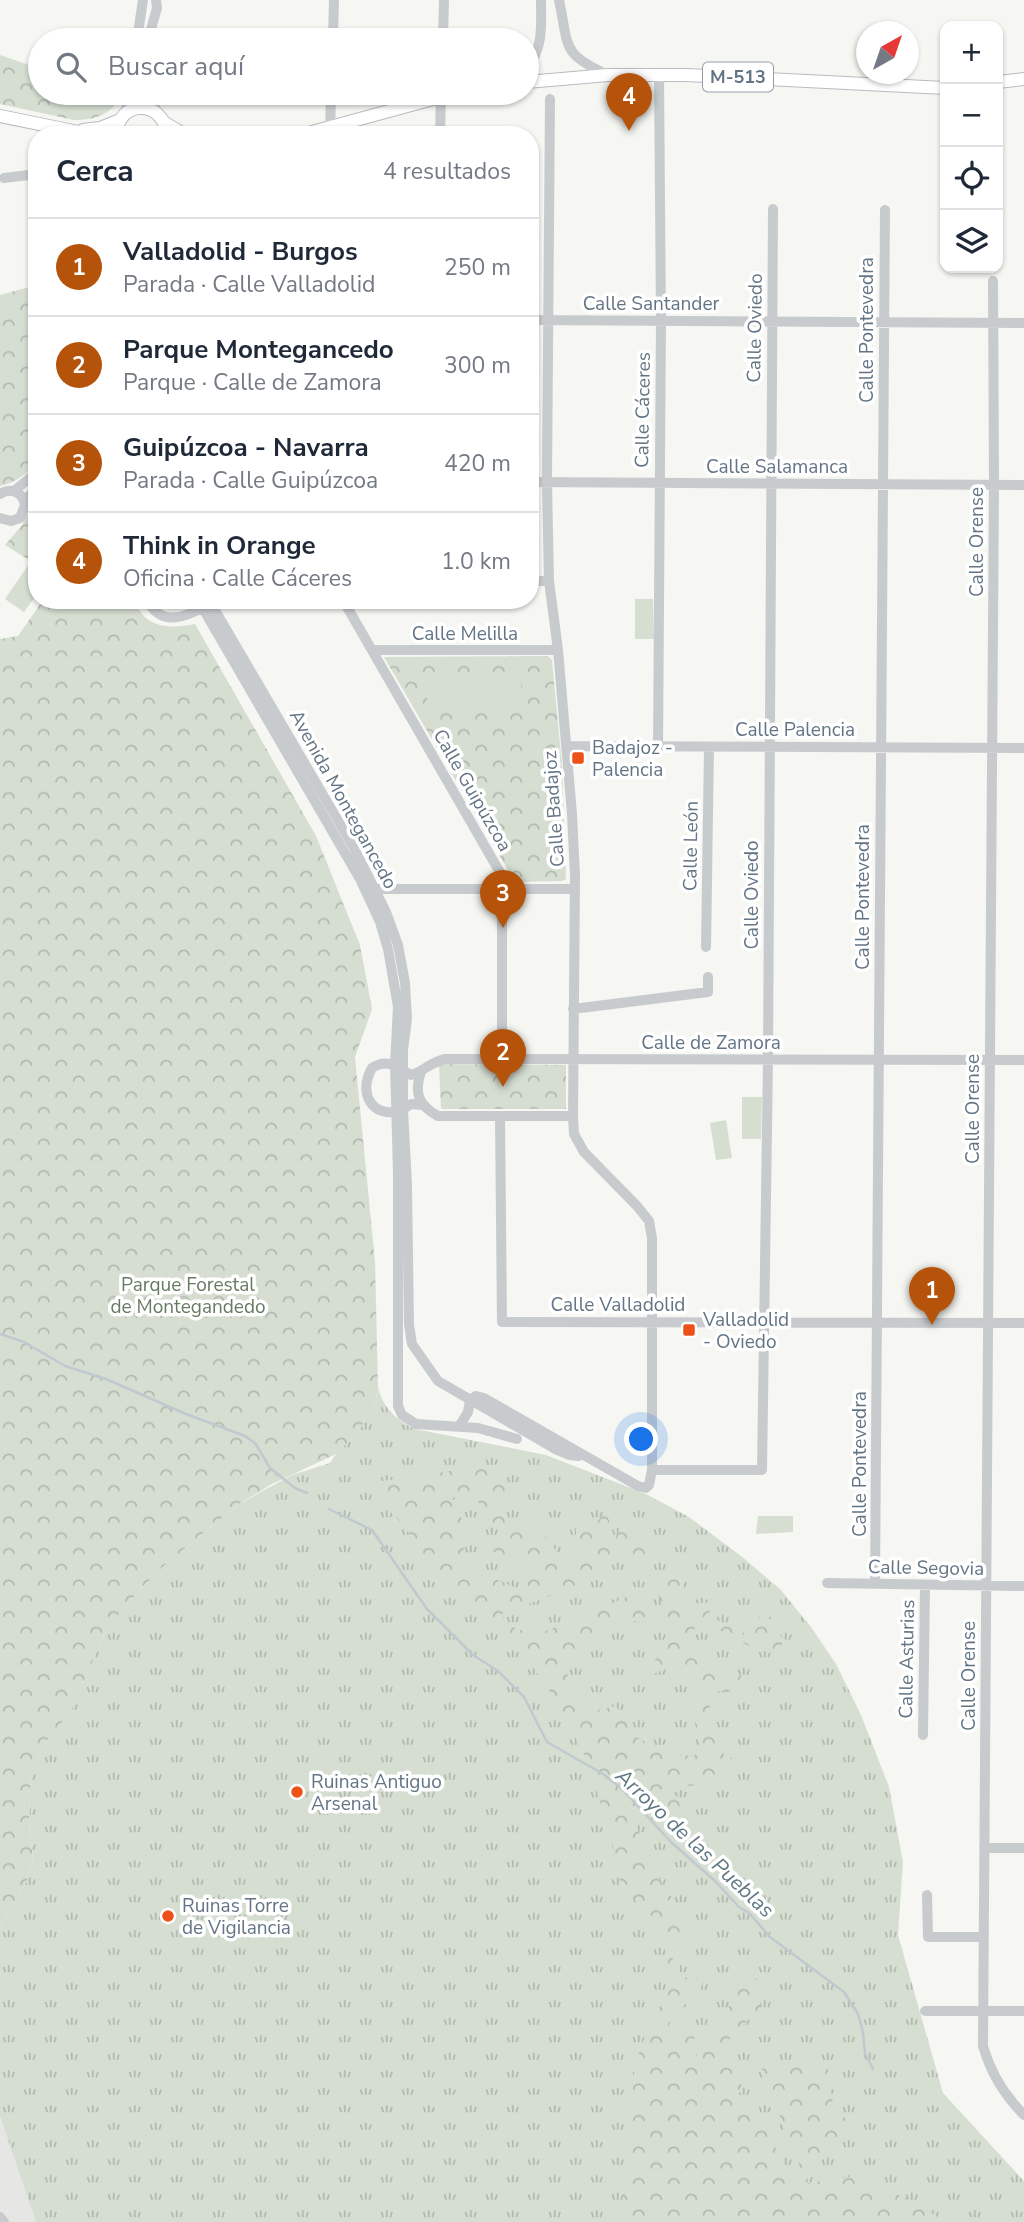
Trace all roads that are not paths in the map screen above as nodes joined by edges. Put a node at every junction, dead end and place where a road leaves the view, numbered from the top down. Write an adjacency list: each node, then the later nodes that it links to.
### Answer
1 (144, 0): 7 (street)
2 (156, 0): 8 (street)
3 (334, 0): 9 (street)
4 (444, 0): 10 (street)
5 (541, 0): 11 (street)
6 (559, 0): 12 (street)
7 (139, 28)
8 (151, 28)
9 (333, 28)
10 (443, 28)
11 (539, 47)
12 (608, 75): 13 (main road, M-513); 15 (main road, M-513)
13 (659, 75): 17 (main road, M-513); 40 (street, Calle Cáceres)
14 (1024, 79): 16 (main road)
15 (539, 81)
16 (1003, 81)
17 (940, 88)
18 (550, 99): 39 (street, Calle Badajoz)
19 (127, 105): 25 (street)
20 (155, 105): 26 (street)
21 (331, 105): 30 (street)
22 (408, 105): 31 (main road)
23 (441, 105): 32 (street)
24 (0, 116): 27 (main road)
25 (121, 118): 26 (main road); 28 (main road); 29 (main road)
26 (164, 124)
27 (49, 126)
28 (104, 126)
29 (119, 126)
30 (330, 126)
31 (345, 126)
32 (440, 126)
33 (28, 175): 34 (street)
34 (4, 178)
35 (773, 209): 41 (street, Calle Oviedo)
36 (884, 210): 42 (street, Calle Pontevedra)
37 (993, 281): 43 (street, Calle Orense)
38 (539, 320): 39 (street, Calle Santander)
39 (550, 320): 40 (street, Calle Santander); 47 (street, Calle Badajoz)
40 (661, 321): 41 (street, Calle Santander); 48 (street, Calle Cáceres)
41 (772, 321): 42 (street, Calle Santander); 49 (street, Calle Oviedo)
42 (883, 322): 43 (street, Calle Santander); 50 (street, Calle Pontevedra)
43 (994, 323): 44 (street, Calle Santander); 51 (street, Calle Orense)
44 (1024, 323)
45 (28, 479): 53 (street)
46 (539, 482): 47 (street, Calle Salamanca)
47 (547, 482): 48 (street, Calle Salamanca); 59 (street, Calle Badajoz)
48 (659, 483): 49 (street, Calle Salamanca); 68 (street, Calle Cáceres)
49 (770, 483): 50 (street, Calle Salamanca); 70 (street, Calle Oviedo)
50 (884, 483): 51 (street, Calle Salamanca); 71 (street, Calle Pontevedra)
51 (994, 484): 52 (street, Calle Salamanca); 72 (street, Calle Orense)
52 (1024, 485)
53 (14, 491): 54 (street); 56 (street)
54 (0, 494)
55 (28, 500): 56 (street)
56 (25, 504): 57 (street)
57 (2, 521)
58 (539, 581): 59 (street)
59 (549, 581): 66 (street, Calle Badajoz)
60 (152, 609): 61 (street)
61 (196, 609)
62 (211, 609): 74 (street, Avenida Montegancedo)
63 (211, 609): 86 (street, Avenida Montegancedo)
64 (348, 609): 65 (street, Calle Guipúzcoa)
65 (372, 650): 66 (street, Calle Melilla); 76 (street, Calle Guipúzcoa)
66 (558, 650): 67 (street, Calle Badajoz)
67 (566, 746): 68 (street, Calle Palencia); 75 (street, Calle Badajoz)
68 (658, 746): 69 (street, Calle Palencia)
69 (709, 747): 70 (street, Calle Palencia); 77 (street, Calle León)
70 (769, 747): 71 (street, Calle Palencia); 82 (street, Calle Oviedo)
71 (880, 747): 72 (street, Calle Palencia); 83 (street, Calle Pontevedra)
72 (992, 747): 73 (street, Calle Palencia); 84 (street, Calle Orense)
73 (1024, 748)
74 (375, 889): 76 (street); 86 (street, Avenida Montegancedo)
75 (574, 889): 76 (street); 79 (street, Calle Badajoz)
76 (502, 890): 80 (street, Calle Guipúzcoa)
77 (706, 947)
78 (708, 977): 79 (street)
79 (573, 1009): 81 (street, Calle Badajoz)
80 (502, 1059): 81 (street, Calle de Zamora); 87 (street, Calle de Zamora)
81 (573, 1059): 82 (street, Calle de Zamora); 90 (street, Calle Badajoz)
82 (768, 1060): 83 (street, Calle de Zamora); 93 (street, Calle Oviedo)
83 (878, 1060): 84 (street, Calle de Zamora); 94 (street, Calle Pontevedra)
84 (989, 1060): 85 (street, Calle de Zamora); 95 (street, Calle Orense)
85 (1024, 1060)
86 (399, 1068): 87 (street, Calle de Zamora); 89 (street, Avenida Montegancedo); 89 (street)
87 (421, 1072): 88 (street)
88 (422, 1105): 89 (street); 91 (street)
89 (399, 1111): 97 (street, Avenida Montegancedo); 98 (street, Avenida Montegancedo)
90 (573, 1116): 91 (street); 92 (street, Calle Badajoz)
91 (500, 1117): 92 (street, Calle Valladolid)
92 (652, 1322): 93 (street, Calle Valladolid); 102 (street, Calle Badajoz)
93 (766, 1322): 94 (street, Calle Valladolid); 102 (street, Calle Oviedo)
94 (877, 1322): 95 (street, Calle Valladolid); 105 (street, Calle Pontevedra)
95 (988, 1323): 96 (street, Calle Valladolid); 107 (street, Calle Orense)
96 (1024, 1323)
97 (397, 1352): 98 (street); 100 (street, Avenida Montegancedo)
98 (417, 1354): 99 (street, Avenida Montegancedo)
99 (470, 1400): 100 (street); 103 (street, Avenida Montegancedo)
100 (460, 1425): 101 (street, Avenida Montegancedo)
101 (517, 1440)
102 (652, 1470): 103 (street, Calle Badajoz)
103 (648, 1487)
104 (827, 1583): 105 (street, Calle Segovia)
105 (876, 1584): 106 (street, Calle Segovia)
106 (925, 1585): 107 (street, Calle Segovia); 109 (street, Calle Asturias)
107 (986, 1585): 108 (street, Calle Segovia); 110 (street, Calle Orense)
108 (1024, 1586)
109 (923, 1735)
110 (984, 1848): 111 (street); 113 (street, Calle Orense)
111 (1024, 1848)
112 (927, 1895): 113 (street)
113 (982, 1937): 115 (street, Calle Orense)
114 (925, 2011): 115 (street)
115 (983, 2011): 116 (street); 117 (street, Calle Orense)
116 (1024, 2011)
117 (1024, 2115)
118 (0, 2217): 119 (street)
119 (4, 2222)

